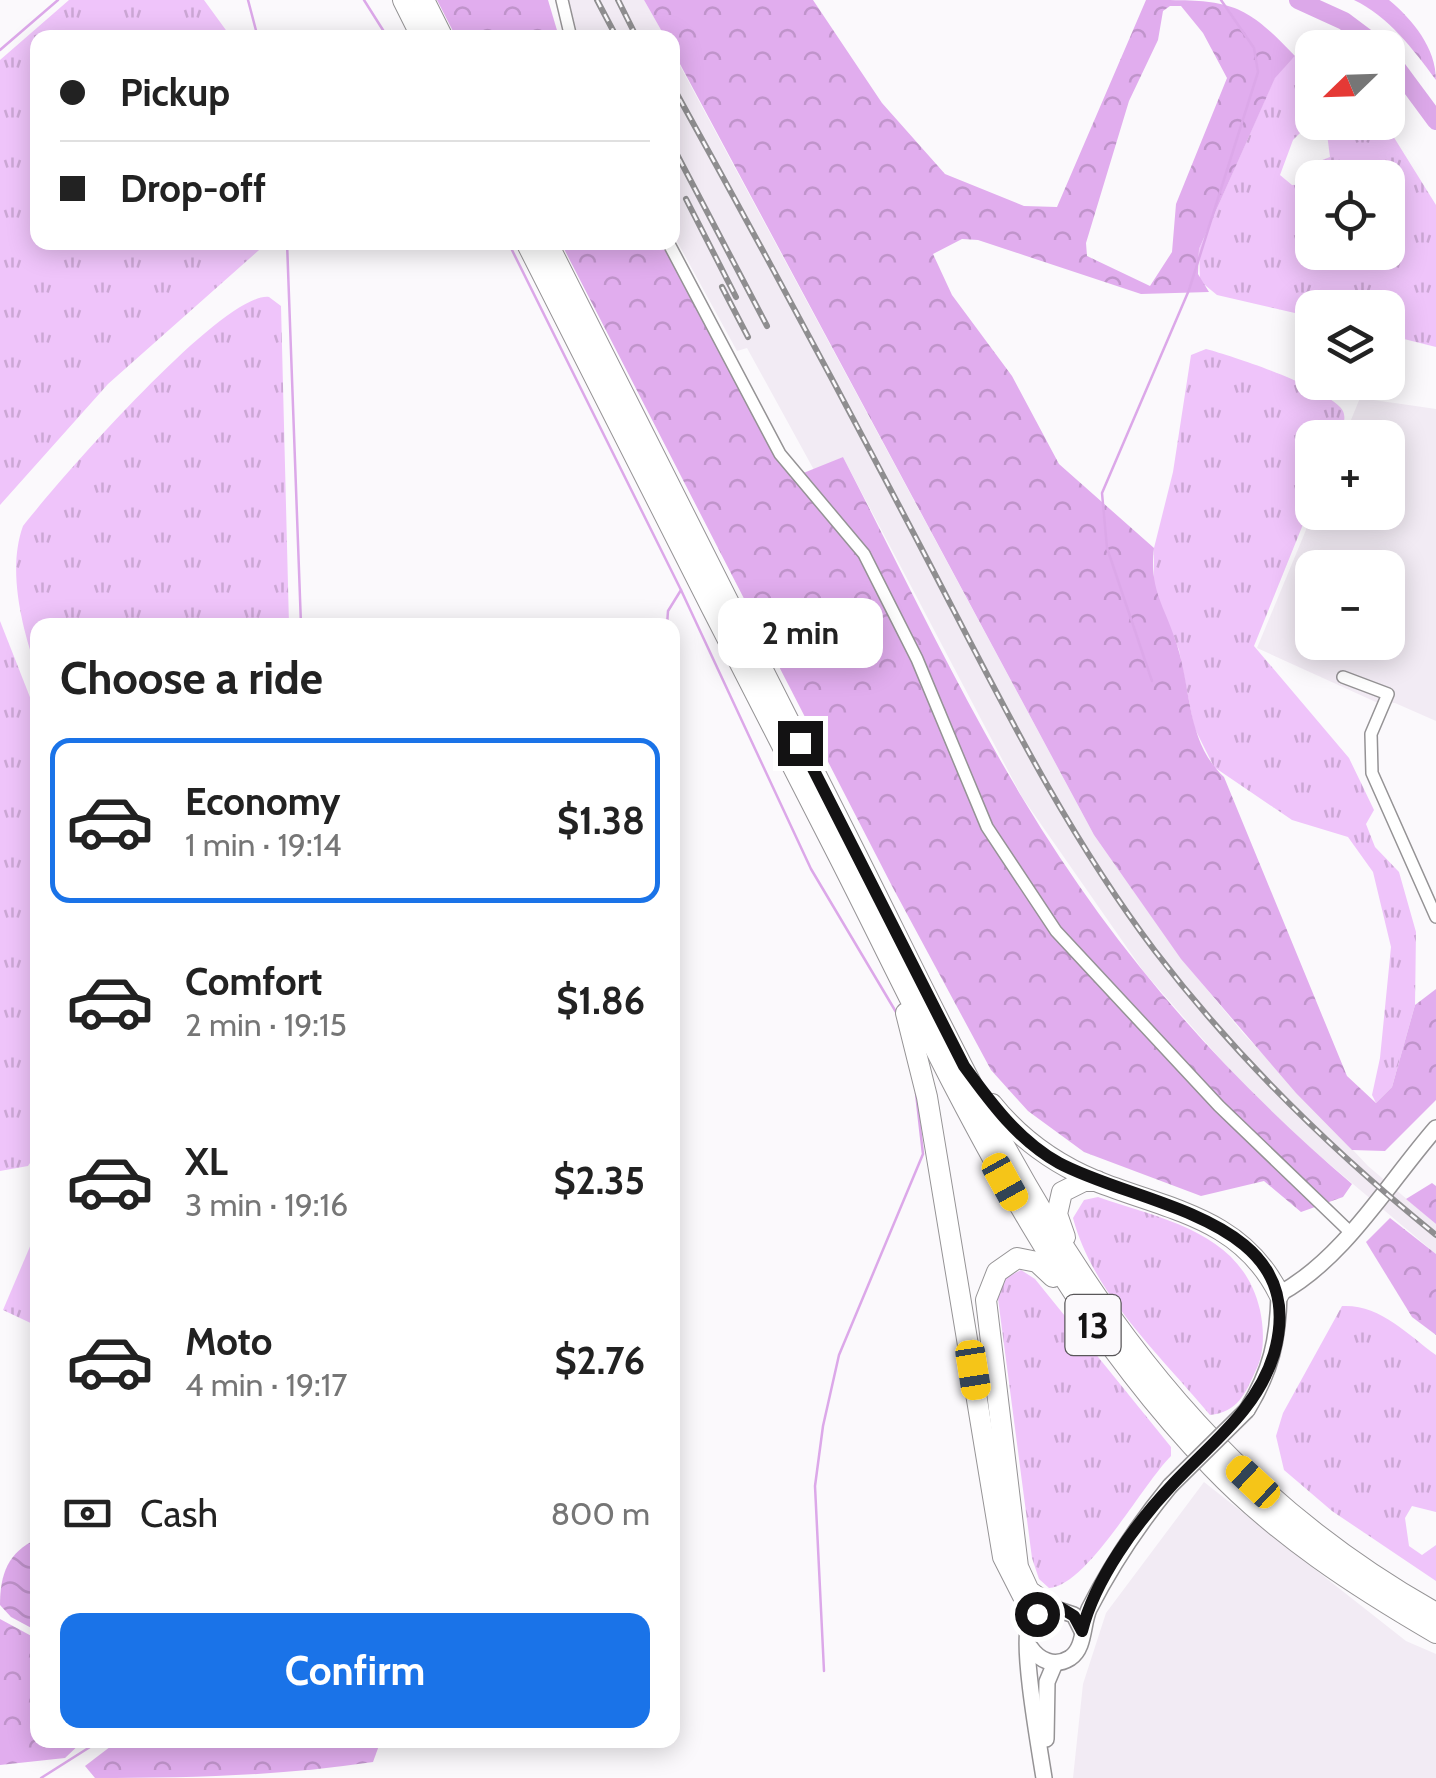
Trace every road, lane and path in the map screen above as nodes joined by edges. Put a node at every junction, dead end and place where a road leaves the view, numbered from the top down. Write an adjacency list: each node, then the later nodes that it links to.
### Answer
1 (402, 0): 4 (highway)
2 (424, 0): 5 (highway)
3 (562, 0): 6 (street)
4 (418, 30)
5 (439, 30)
6 (569, 30)
7 (530, 250): 12 (highway, 13)
8 (550, 250): 13 (highway, 13)
9 (672, 250): 16 (street)
10 (1344, 676): 11 (street)
11 (1436, 916)
12 (870, 918): 18 (highway, 13); 22 (highway)
13 (964, 1066): 15 (highway); 18 (highway, 13)
14 (1436, 1128): 16 (street)
15 (1097, 1181): 17 (highway); 18 (highway)
16 (1349, 1231): 17 (street)
17 (1278, 1294): 19 (street, bridge)
18 (1096, 1316): 20 (highway); 21 (highway, 13); 24 (highway, 13)
19 (1101, 1586): 20 (street); 23 (street)
20 (1061, 1610): 22 (street); 23 (street)
21 (1436, 1613)
22 (1031, 1621): 25 (street)
23 (1082, 1631): 26 (street)
24 (1436, 1633)
25 (1030, 1647): 26 (street); 27 (street)
26 (1055, 1663): 27 (street)
27 (1047, 1778)

